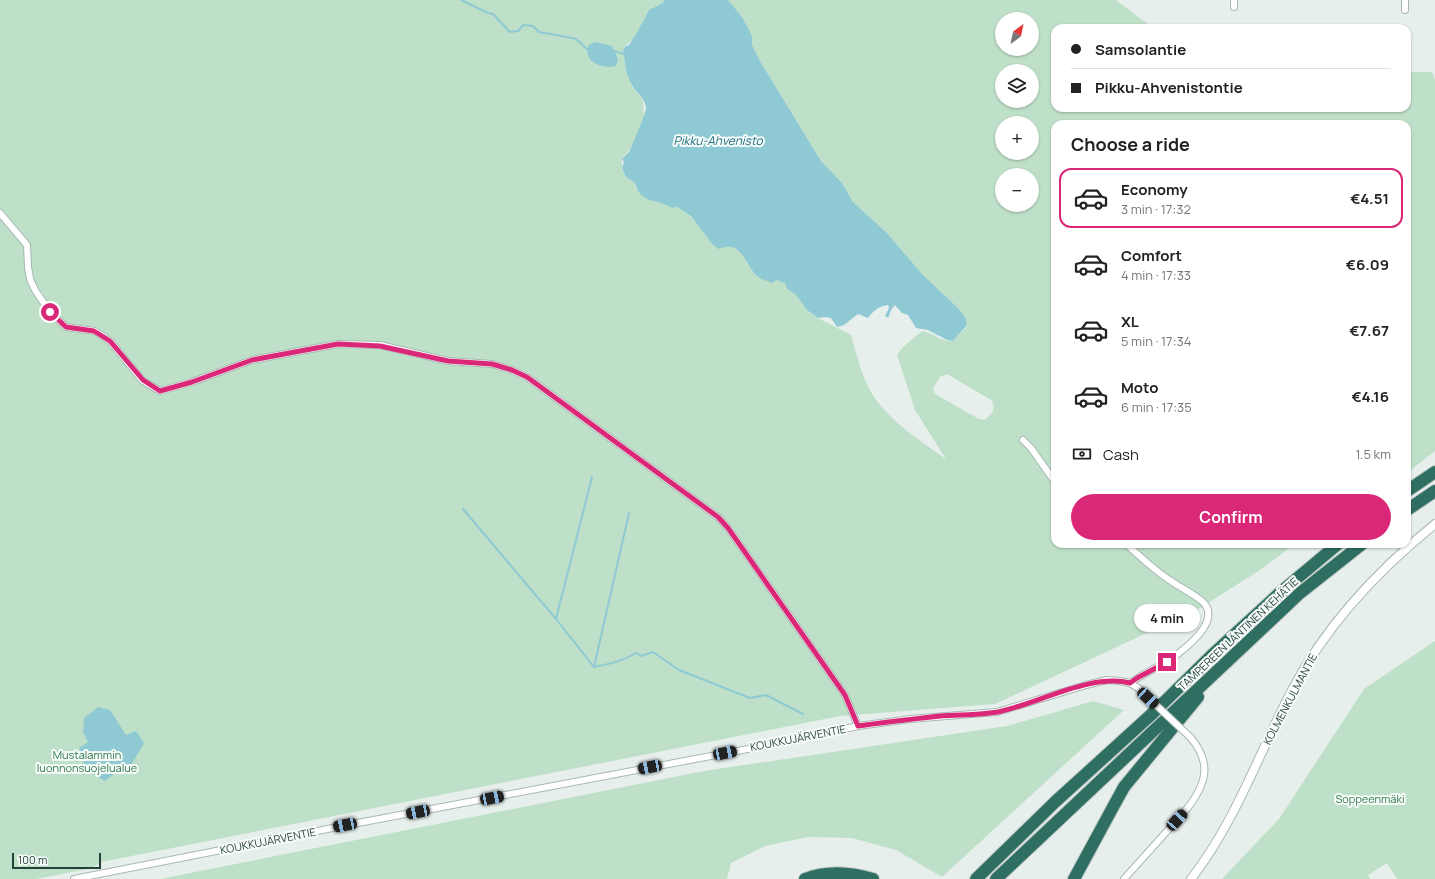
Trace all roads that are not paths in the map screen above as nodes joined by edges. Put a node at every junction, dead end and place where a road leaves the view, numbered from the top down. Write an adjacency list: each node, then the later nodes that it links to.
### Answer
1 (1234, 0): 3 (street)
2 (1405, 0): 4 (street)
3 (1234, 7)
4 (1405, 10)
5 (0, 213): 20 (street)
6 (1022, 440): 8 (street)
7 (1435, 472): 9 (highway)
8 (1051, 476)
9 (1411, 488)
10 (1435, 491): 11 (highway)
11 (1411, 507)
12 (1435, 524): 13 (street, KOLMENKULMANTIE)
13 (1411, 542)
14 (1131, 548): 19 (street)
15 (1333, 548): 24 (highway, TAMPEREEN LÄNTINEN KEHÄTIE)
16 (1357, 548): 18 (highway, TAMPEREEN LÄNTINEN KEHÄTIE)
17 (1405, 548): 28 (street, KOLMENKULMANTIE)
18 (1230, 658): 25 (highway, TAMPEREEN LÄNTINEN KEHÄTIE); 26 (highway)
19 (1130, 683): 20 (street, KOUKKUJÄRVENTIE); 27 (street, KOUKKUJÄRVENTIE, bridge)
20 (858, 726): 21 (street, KOUKKUJÄRVENTIE)
21 (74, 879)
22 (805, 879): 23 (highway)
23 (873, 879)
24 (976, 879)
25 (996, 879)
26 (1074, 879)
27 (1124, 879)
28 (1192, 879)

